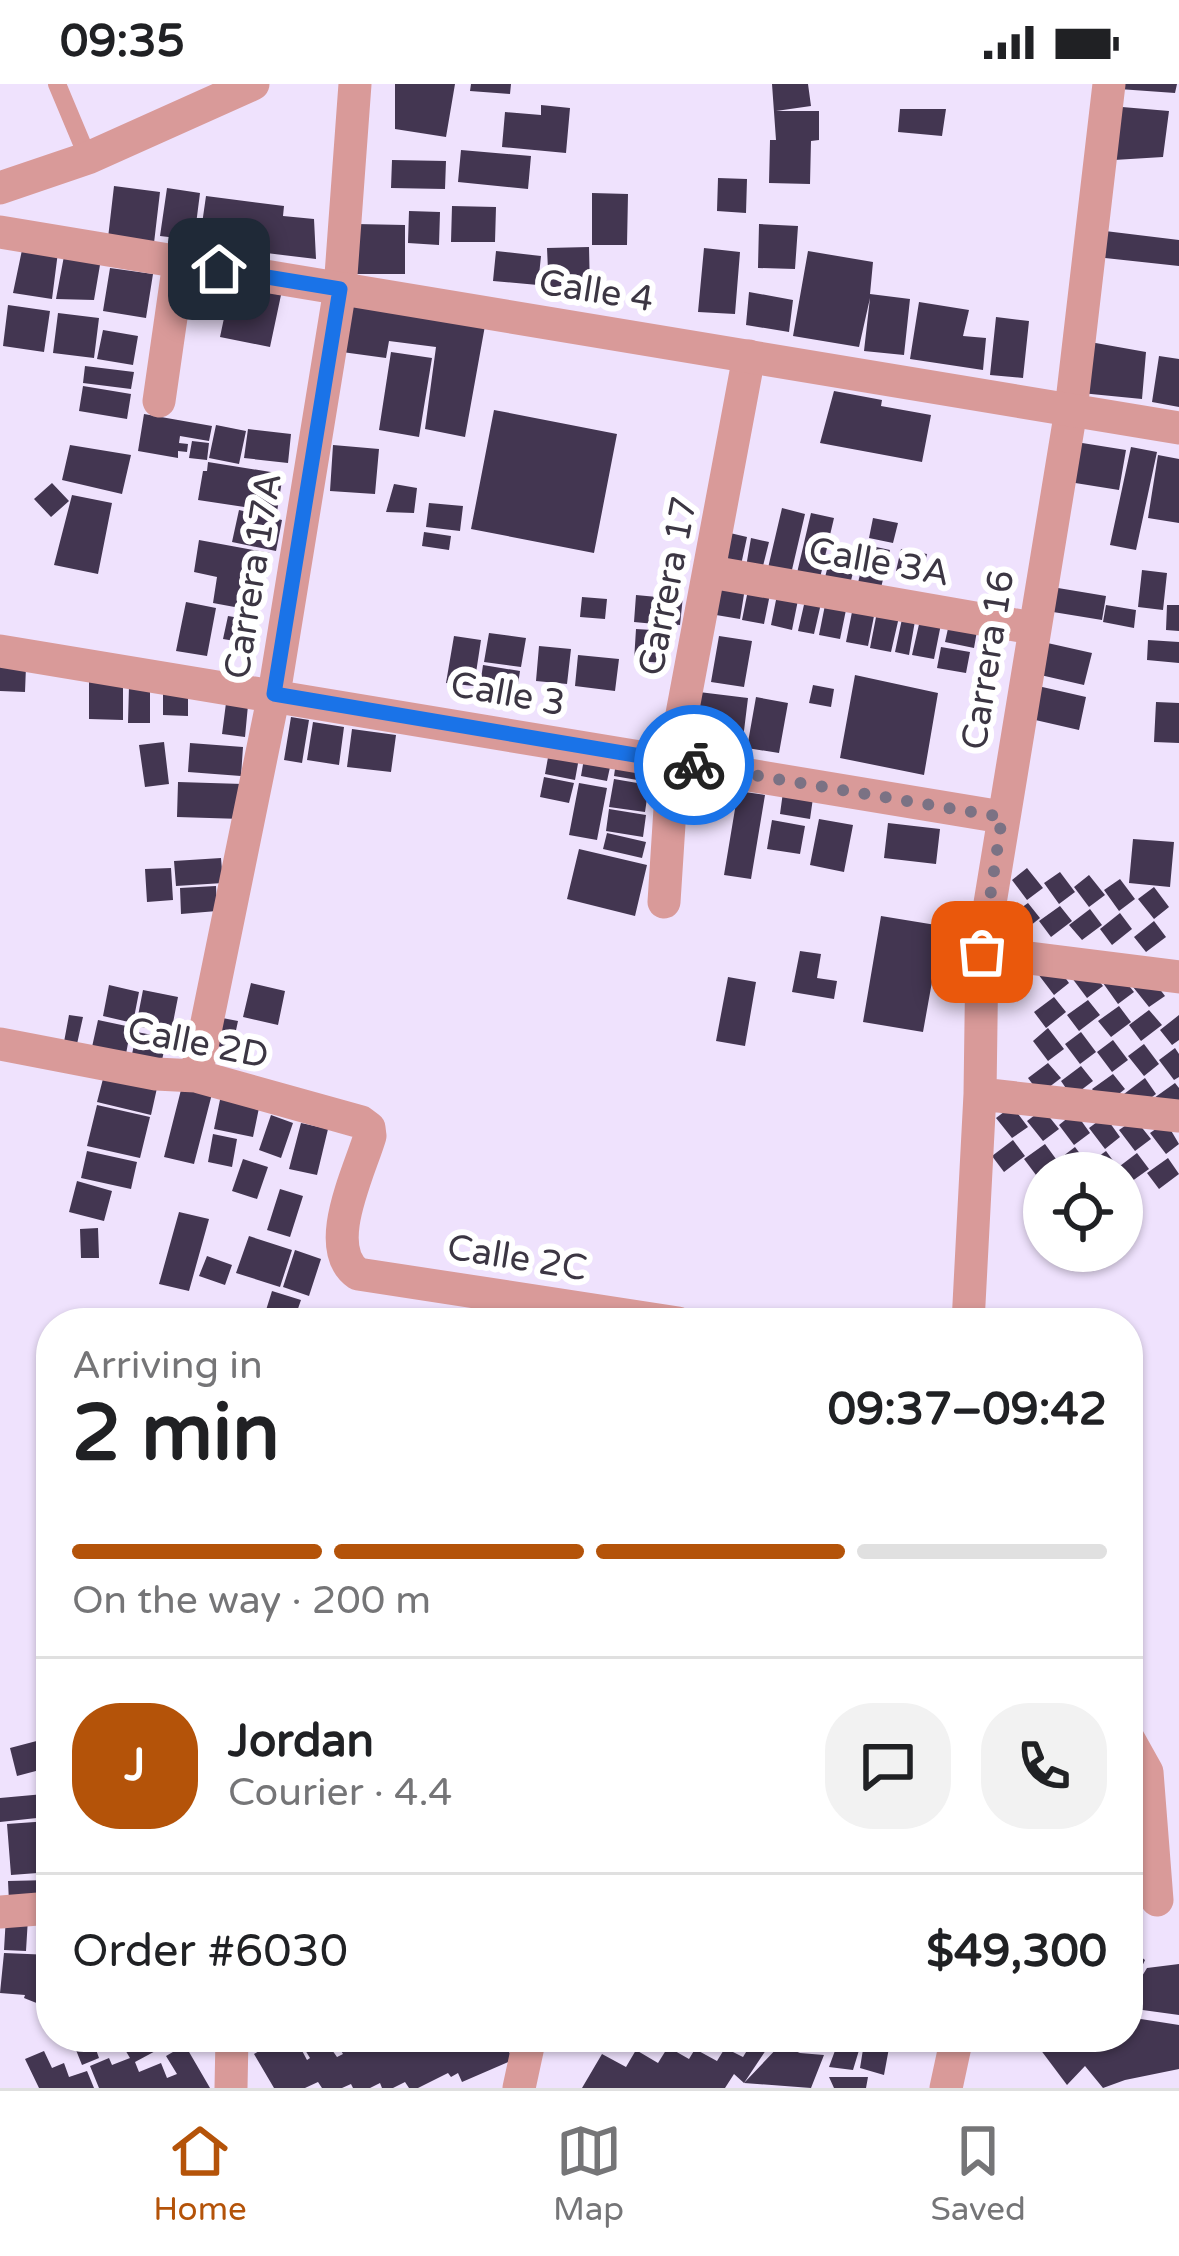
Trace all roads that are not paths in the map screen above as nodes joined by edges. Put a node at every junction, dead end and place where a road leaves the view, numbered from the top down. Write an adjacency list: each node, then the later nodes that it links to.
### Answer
1 (57, 84): 5 (lane)
2 (253, 84): 5 (street)
3 (355, 84): 9 (street, Carrera 17A)
4 (1109, 84): 12 (street, Carrera 16)
5 (88, 158): 6 (street)
6 (0, 188)
7 (0, 232): 8 (street, Calle 4)
8 (179, 262): 9 (street, Calle 4); 11 (street)
9 (340, 289): 10 (street, Calle 4); 17 (street, Carrera 17A)
10 (749, 356): 12 (street, Calle 4); 14 (street, Carrera 17)
11 (159, 401)
12 (1070, 410): 13 (street, Calle 4); 15 (street, Carrera 16)
13 (1179, 428)
14 (711, 572): 15 (street, Calle 3A); 18 (street, Carrera 17)
15 (1033, 628): 19 (street, Carrera 16)
16 (0, 651): 17 (street, Calle 3)
17 (274, 694): 18 (street, Calle 3); 24 (street, Carrera 17A)
18 (673, 762): 19 (street, Calle 3); 20 (street, Carrera 17)
19 (1002, 817): 21 (street, Carrera 16)
20 (664, 902)
21 (982, 952): 22 (street); 25 (street, Carrera 16)
22 (1179, 977)
23 (0, 1045): 24 (street, Calle 2D)
24 (196, 1076): 27 (street, Calle 2D)
25 (980, 1094): 26 (street); 29 (street, Carrera 16)
26 (1179, 1116)
27 (346, 1265): 28 (street, Calle 2C)
28 (580, 1308)
29 (969, 1308)
30 (1143, 1765): 31 (street)
31 (1155, 1901)
32 (36, 1909): 33 (street)
33 (0, 1912)
34 (232, 2052): 37 (street)
35 (527, 2052): 38 (street)
36 (954, 2052): 39 (street)
37 (231, 2088)
38 (519, 2088)
39 (946, 2088)

